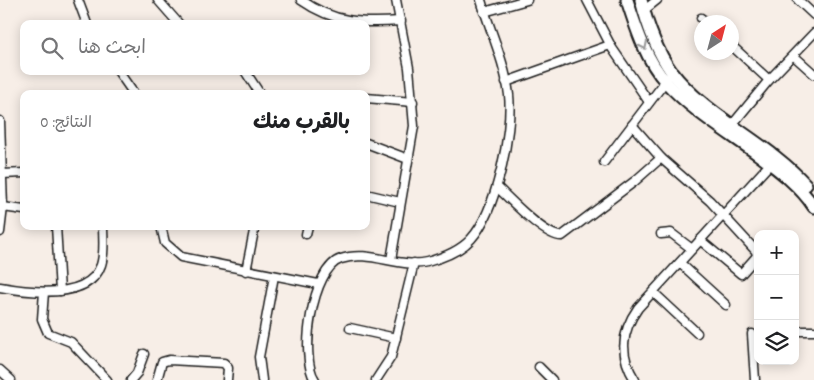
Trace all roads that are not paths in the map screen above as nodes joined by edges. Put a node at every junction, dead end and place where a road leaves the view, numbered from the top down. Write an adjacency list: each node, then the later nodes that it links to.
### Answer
1 (78, 0): 14 (street)
2 (158, 0): 15 (street)
3 (301, 0): 16 (street)
4 (396, 0): 17 (street)
5 (481, 0): 12 (street)
6 (527, 0): 12 (street)
7 (587, 0): 20 (street)
8 (627, 0): 26 (main road, one-way to 26)
9 (657, 0): 11 (street)
10 (798, 0): 13 (street)
11 (645, 7): 26 (main road)
12 (484, 12): 28 (street)
13 (814, 15)
14 (86, 20)
15 (176, 20)
16 (354, 20)
17 (401, 21): 18 (street); 32 (street)
18 (370, 22)
19 (814, 33): 22 (street)
20 (610, 45): 28 (street); 33 (street)
21 (739, 52): 27 (street)
22 (794, 56): 23 (street); 27 (street)
23 (814, 74)
24 (121, 75): 29 (street)
25 (248, 75): 30 (street)
26 (669, 76): 33 (street); 36 (main road); 41 (main road)
27 (769, 80): 36 (street)
28 (506, 82): 44 (street)
29 (131, 90)
30 (257, 90)
31 (370, 98): 32 (street)
32 (413, 102): 39 (street)
33 (649, 102): 35 (street)
34 (0, 121): 43 (street)
35 (632, 125): 38 (street); 40 (street)
36 (732, 125): 45 (main road)
37 (370, 145): 39 (street)
38 (661, 158): 44 (street); 51 (street)
39 (408, 159): 47 (street)
40 (604, 162)
41 (770, 164): 49 (main road); 51 (street)
42 (20, 173): 43 (street)
43 (2, 174): 48 (street)
44 (497, 187): 61 (street)
45 (814, 194)
46 (370, 195): 47 (street)
47 (400, 202): 60 (street)
48 (2, 207): 50 (street); 56 (street)
49 (814, 207)
50 (20, 209)
51 (723, 216): 58 (street); 58 (street)
52 (56, 230): 67 (street)
53 (103, 230): 67 (street)
54 (162, 230): 63 (street)
55 (254, 230): 63 (street)
56 (0, 232)
57 (661, 234): 59 (street)
58 (700, 240): 59 (street)
59 (692, 249): 62 (street)
60 (391, 260): 61 (street); 65 (street)
61 (414, 263): 76 (street)
62 (680, 263): 69 (street); 70 (street)
63 (246, 271): 64 (street)
64 (274, 276): 65 (street); 85 (street)
65 (318, 284): 86 (street)
66 (0, 287): 68 (street)
67 (60, 291): 68 (street)
68 (44, 292): 81 (street)
69 (653, 292): 74 (street); 89 (street)
70 (726, 305)
71 (350, 328): 76 (street)
72 (814, 331): 73 (street)
73 (799, 332)
74 (697, 334)
75 (752, 334): 90 (street)
76 (396, 338): 87 (street)
77 (144, 354): 82 (street)
78 (539, 367): 88 (street)
79 (0, 370): 80 (street)
80 (10, 380)
81 (106, 380)
82 (131, 380)
83 (157, 380): 84 (street)
84 (227, 380)
85 (262, 380)
86 (315, 380)
87 (376, 380)
88 (552, 380)
89 (635, 380)
90 (755, 380)

